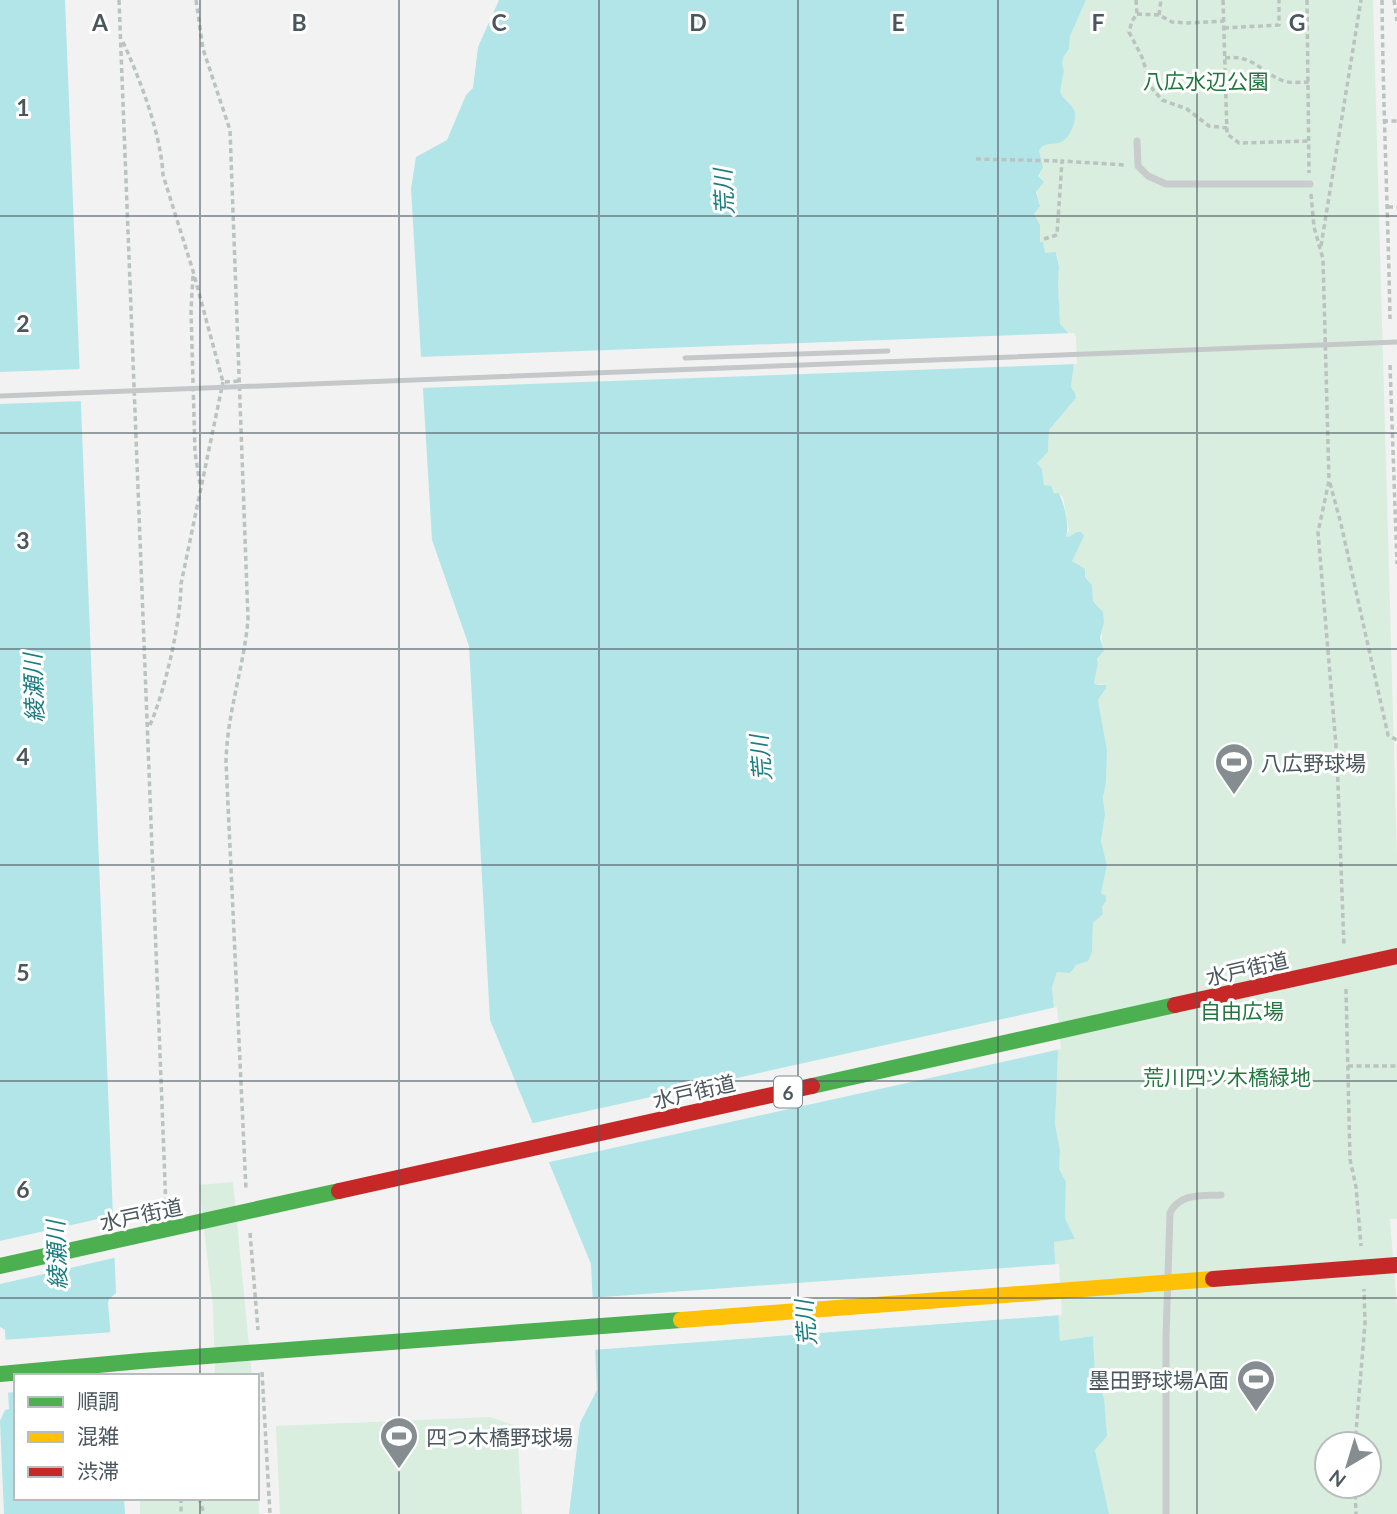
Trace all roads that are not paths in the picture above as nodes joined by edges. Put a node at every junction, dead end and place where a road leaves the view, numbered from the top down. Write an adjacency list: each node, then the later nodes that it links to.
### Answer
1 (1137, 141): 2 (lane)
2 (1310, 184)
3 (1397, 956): 6 (highway, 水戸街道 / 6)
4 (1221, 1195): 8 (lane)
5 (1393, 1265): 7 (highway)
6 (0, 1266)
7 (0, 1374)
8 (1166, 1514)

